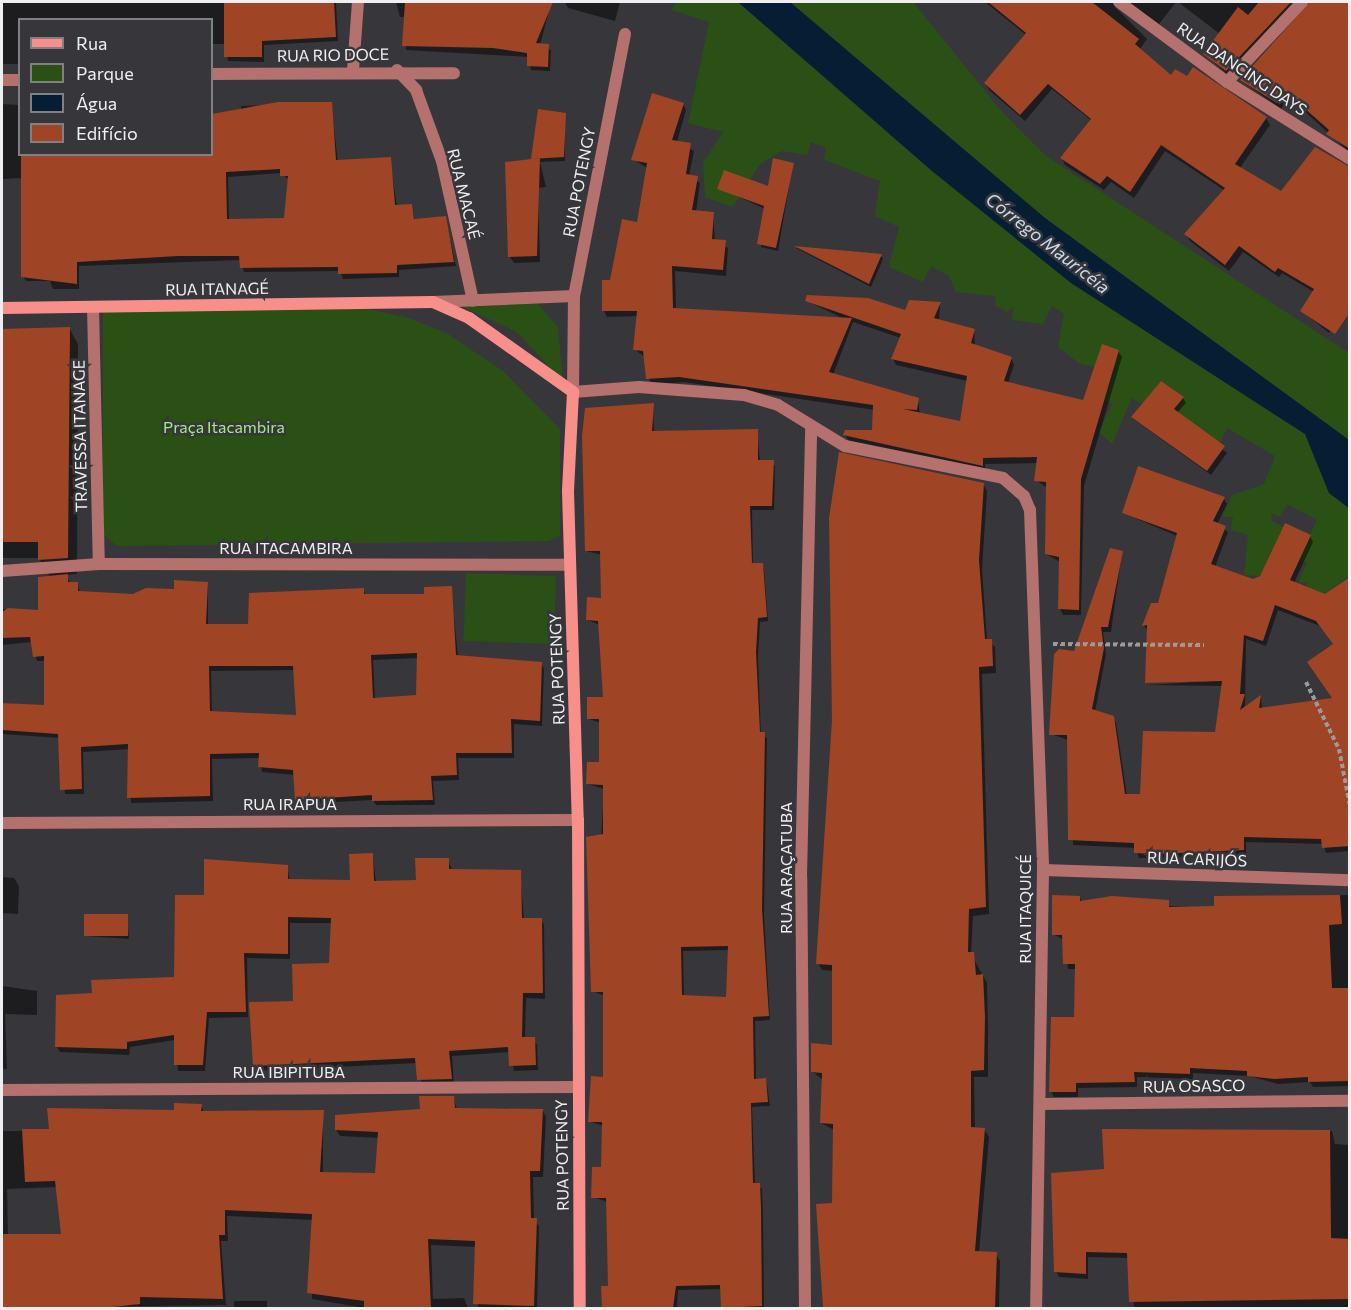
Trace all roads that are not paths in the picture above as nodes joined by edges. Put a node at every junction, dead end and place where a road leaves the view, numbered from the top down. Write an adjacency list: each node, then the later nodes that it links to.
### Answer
1 (358, 2): 5 (street)
2 (1119, 2): 11 (street, RUA DANCING DAYS)
3 (1302, 2): 11 (street)
4 (625, 34): 13 (street, RUA POTENGY)
5 (353, 70): 6 (street, RUA RIO DOCE); 8 (street, RUA RIO DOCE)
6 (397, 70): 7 (street, RUA RIO DOCE); 14 (street, RUA MACAÉ)
7 (454, 73)
8 (213, 74)
9 (2, 80): 10 (street)
10 (18, 80)
11 (1227, 82): 12 (street, RUA DANCING DAYS)
12 (1350, 159)
13 (574, 296): 14 (street, RUA ITANAGÉ); 18 (street, RUA POTENGY)
14 (472, 301): 15 (street, RUA ITANAGÉ)
15 (433, 302): 17 (main road, RUA ITANAGÉ); 18 (main road, RUA ITANAGÉ)
16 (2, 308): 17 (main road, RUA ITANAGÉ)
17 (93, 308): 20 (street, TRAVESSA ITANAGE)
18 (573, 392): 19 (street); 21 (main road, RUA POTENGY)
19 (811, 428): 25 (street, RUA ITAQUICÉ); 32 (street, RUA ARAÇATUBA)
20 (99, 564): 21 (street, RUA ITACAMBIRA); 22 (street, RUA ITACAMBIRA)
21 (570, 565): 23 (main road, RUA POTENGY)
22 (2, 571)
23 (578, 820): 24 (street, RUA IRAPUA); 27 (main road, RUA POTENGY)
24 (2, 823)
25 (1043, 870): 26 (street, RUA CARIJÓS); 30 (street, RUA ITAQUICÉ)
26 (1350, 880)
27 (577, 1087): 28 (street, RUA IBIPITUBA); 31 (main road, RUA POTENGY)
28 (2, 1090)
29 (1350, 1101): 30 (street, RUA OSASCO)
30 (1040, 1104): 33 (street, RUA ITAQUICÉ)
31 (580, 1308)
32 (805, 1308)
33 (1036, 1308)

